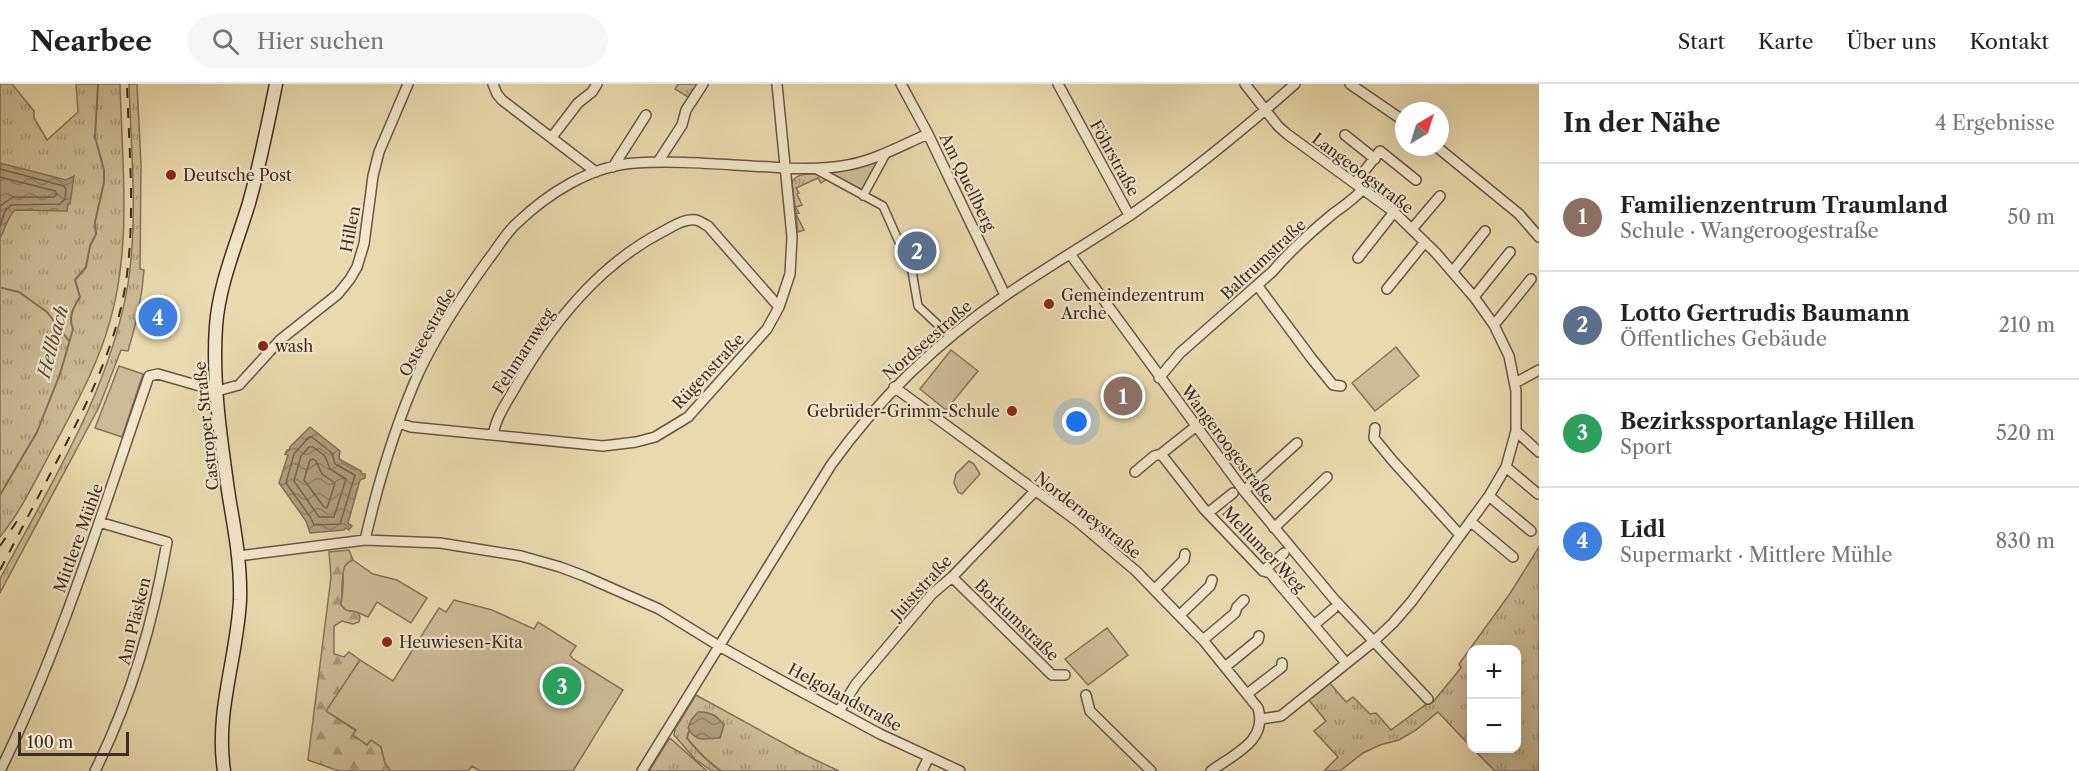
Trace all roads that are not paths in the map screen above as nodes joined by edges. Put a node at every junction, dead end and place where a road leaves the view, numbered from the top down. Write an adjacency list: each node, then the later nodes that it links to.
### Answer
1 (276, 84): 53 (main road, Castroper Straße)
2 (408, 84): 53 (street, Hillen)
3 (493, 84): 17 (street)
4 (597, 84): 17 (street)
5 (703, 84): 21 (street)
6 (777, 84): 23 (street, Rügenstraße)
7 (901, 84): 15 (street, Am Quellberg)
8 (1058, 84): 31 (street, Föhrstraße)
9 (1245, 84): 12 (street, Langeoogstraße)
10 (1295, 84): 12 (street, Nordseestraße)
11 (1350, 84): 14 (street)
12 (1265, 110): 27 (street, Langeoogstraße); 31 (street, Nordseestraße)
13 (646, 115): 22 (street)
14 (1395, 115)
15 (928, 134): 18 (street, Ostseestraße); 43 (street, Am Quellberg)
16 (1345, 135): 20 (street)
17 (552, 137): 25 (street)
18 (887, 152): 24 (street, Ostseestraße); 28 (street)
19 (1448, 156): 34 (street)
20 (1375, 159): 26 (street); 27 (street, Baltrumstraße)
21 (658, 162): 22 (street, Ostseestraße); 23 (street, Ostseestraße)
22 (613, 167): 25 (street, Ostseestraße)
23 (786, 168): 24 (street, Ostseestraße); 45 (street, Rügenstraße)
24 (813, 168): 28 (street)
25 (596, 172): 54 (street, Ostseestraße)
26 (1416, 180)
27 (1359, 186): 30 (street, Langeoogstraße); 41 (street, Baltrumstraße)
28 (863, 196): 47 (street)
29 (1440, 196): 32 (street)
30 (1394, 212): 32 (street, Langeoogstraße); 38 (street)
31 (1130, 215): 37 (street, Nordseestraße)
32 (1412, 229): 35 (street, Langeoogstraße)
33 (1485, 231): 39 (street)
34 (1539, 237)
35 (1425, 242): 39 (street, Langeoogstraße); 42 (street)
36 (1510, 252): 44 (street)
37 (1070, 254): 43 (street, Nordseestraße); 49 (street, Wangeroogestraße)
38 (1358, 258)
39 (1453, 271): 44 (street, Langeoogstraße)
40 (1531, 279): 46 (street)
41 (1257, 285): 49 (street, Baltrumstraße); 51 (street)
42 (1387, 289)
43 (1005, 295): 47 (street, Nordseestraße)
44 (1474, 297): 46 (street, Langeoogstraße)
45 (779, 307): 58 (street, Rügenstraße); 58 (street, Fehmarnweg)
46 (1494, 325): 50 (street, Langeoogstraße)
47 (951, 337): 52 (street, Nordseestraße)
48 (1539, 370): 50 (street)
49 (1159, 378): 55 (street, Wangeroogestraße)
50 (1515, 383): 57 (street, Langeoogstraße)
51 (1341, 386)
52 (894, 387): 65 (street, Norderneystraße); 92 (street, Nordseestraße)
53 (217, 391): 71 (street, Mittlere Mühle); 79 (main road, Castroper Straße)
54 (399, 423): 58 (street, Rügenstraße); 76 (street, Ostseestraße)
55 (1195, 427): 61 (street); 66 (street, Wangeroogestraße)
56 (1375, 428): 75 (street)
57 (1516, 431): 60 (street); 62 (street, Langeoogstraße)
58 (493, 435)
59 (1298, 443): 66 (street)
60 (1537, 446)
61 (1161, 454): 63 (street); 70 (street, Mellumer Weg)
62 (1506, 467): 68 (street); 69 (street, Langeoogstraße)
63 (1135, 472)
64 (1327, 477): 73 (street)
65 (1035, 491): 82 (street, Juiststraße); 84 (street, Norderneystraße)
66 (1244, 491): 73 (street, Wangeroogestraße)
67 (1233, 494): 70 (street)
68 (1538, 494)
69 (1489, 496): 72 (street, Langeoogstraße); 74 (street)
70 (1208, 513): 81 (street, Mellumer Weg)
71 (99, 522): 103 (street, Mittlere Mühle); 104 (street, Am Pläsken)
72 (1471, 522): 75 (street, Langeoogstraße); 80 (street)
73 (1274, 528): 91 (street, Wangeroogestraße)
74 (1531, 531)
75 (1460, 535): 91 (street, Langeoogstraße)
76 (365, 540): 79 (street, Helgolandstraße); 92 (street, Helgolandstraße)
77 (1284, 553): 81 (street)
78 (1185, 554): 84 (street)
79 (238, 556): 105 (main road, Castroper Straße)
80 (1513, 557)
81 (1263, 572): 88 (street, Mellumer Weg)
82 (952, 577): 96 (street, Borkumstraße); 100 (street, Juiststraße)
83 (1212, 580): 87 (street)
84 (1155, 589): 87 (street, Norderneystraße)
85 (1244, 600): 90 (street)
86 (1332, 609): 88 (street)
87 (1180, 615): 90 (street, Norderneystraße)
88 (1314, 625): 94 (street, Mellumer Weg)
89 (1259, 636): 95 (street)
90 (1203, 640): 95 (street, Norderneystraße)
91 (1373, 642): 94 (street); 99 (street, Wangeroogestraße)
92 (719, 646): 100 (street, Helgolandstraße); 106 (street, Nordseestraße)
93 (1282, 663): 97 (street)
94 (1346, 663): 101 (street)
95 (1225, 667): 97 (street, Norderneystraße)
96 (1065, 675)
97 (1248, 694): 101 (street, Norderneystraße)
98 (1086, 695): 109 (street)
99 (1428, 699)
100 (839, 711): 102 (street, Helgolandstraße)
101 (1261, 719): 110 (street)
102 (929, 757): 107 (street); 108 (street, Helgolandstraße)
103 (0, 771)
104 (95, 771)
105 (224, 771)
106 (642, 771)
107 (922, 771)
108 (960, 771)
109 (1151, 771)
110 (1211, 771)

